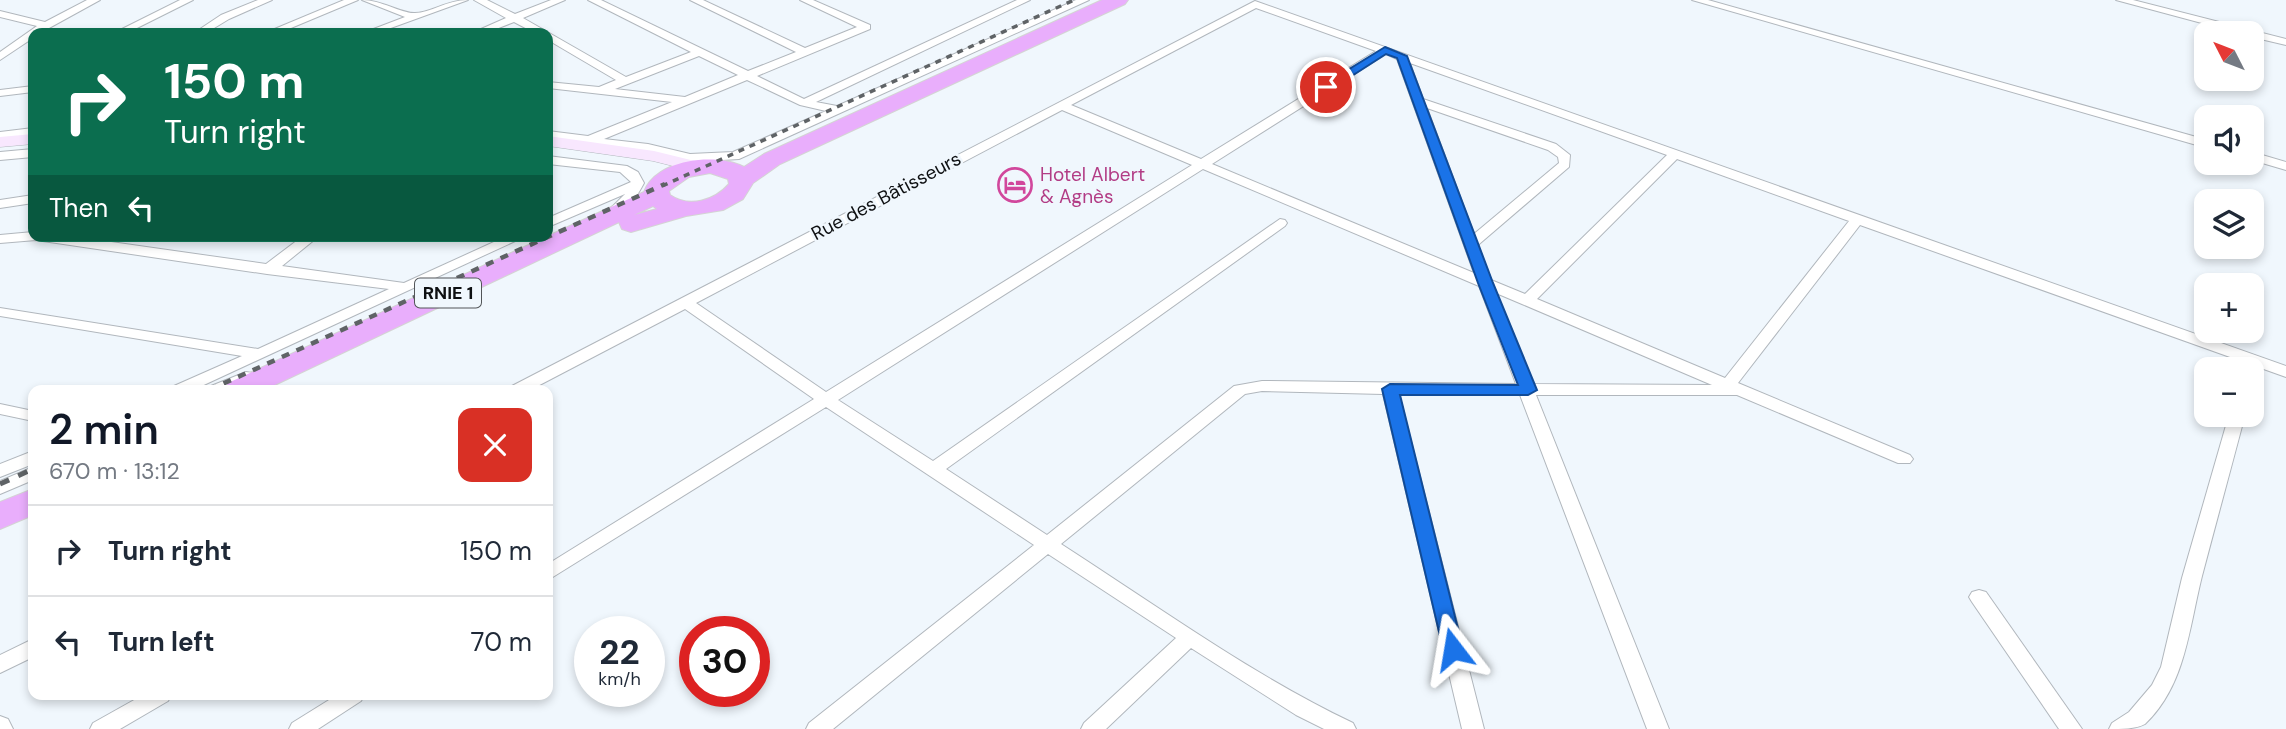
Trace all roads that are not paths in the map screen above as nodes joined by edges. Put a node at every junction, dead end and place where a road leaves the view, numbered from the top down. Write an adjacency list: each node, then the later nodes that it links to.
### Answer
1 (95, 0): 21 (street)
2 (188, 0): 23 (street)
3 (267, 0): 24 (street)
4 (353, 0): 25 (street)
5 (367, 0): 19 (street)
6 (463, 0): 19 (street)
7 (479, 0): 20 (street)
8 (560, 0): 20 (street)
9 (593, 0): 33 (street)
10 (695, 0): 34 (street)
11 (805, 0): 34 (street)
12 (1025, 0): 45 (street)
13 (1084, 0): 47 (street)
14 (1095, 0): 67 (highway, RNIE 1)
15 (1118, 0): 67 (highway, RNIE 1)
16 (1698, 0): 52 (street)
17 (2121, 0): 31 (street)
18 (0, 14): 21 (street)
19 (415, 17): 26 (street)
20 (517, 18): 27 (street); 28 (street)
21 (46, 25): 22 (street)
22 (41, 28)
23 (129, 28)
24 (208, 28)
25 (283, 28)
26 (383, 28)
27 (490, 28)
28 (535, 28)
29 (28, 37): 36 (street)
30 (553, 38): 38 (street)
31 (2286, 42)
32 (1385, 50): 35 (street); 46 (street, Rue des Bâtisseurs); 64 (street)
33 (700, 52): 37 (street); 38 (street)
34 (805, 52): 37 (street)
35 (1402, 56): 44 (street); 60 (street)
36 (0, 57)
37 (748, 75): 43 (street); 45 (street)
38 (625, 81): 41 (street)
39 (553, 85): 41 (street)
40 (28, 90): 42 (street)
41 (602, 90): 43 (street)
42 (0, 93)
43 (687, 100): 55 (street)
44 (1419, 102): 84 (street); 84 (street)
45 (804, 103): 47 (street)
46 (1061, 105): 64 (street); 89 (street, Rue des Bâtisseurs)
47 (839, 110): 55 (street)
48 (28, 132): 49 (street)
49 (0, 135)
50 (553, 136): 55 (street)
51 (28, 139): 54 (street)
52 (2194, 140)
53 (553, 141): 55 (street)
54 (0, 142)
55 (585, 142): 66 (street)
56 (28, 146): 57 (street)
57 (0, 149)
58 (553, 152): 68 (street)
59 (28, 153): 61 (street)
60 (1675, 154): 72 (street); 88 (street)
61 (0, 156)
62 (2264, 160): 65 (street)
63 (553, 161): 68 (street)
64 (1203, 164): 86 (street); 103 (street)
65 (2286, 166)
66 (697, 167): 67 (highway, RNIE 1); 68 (highway, RNIE 1)
67 (733, 174): 71 (highway, RNIE 1)
68 (652, 187): 71 (highway); 73 (street); 76 (highway, RNIE 1); 78 (street)
69 (28, 201): 70 (street)
70 (0, 204)
71 (684, 209): 98 (highway, RNIE 1)
72 (1858, 219): 92 (street); 100 (street)
73 (553, 221)
74 (1280, 223): 109 (street)
75 (28, 236): 77 (street)
76 (553, 236)
77 (0, 239)
78 (553, 240)
79 (78, 242): 85 (street)
80 (304, 242): 85 (street)
81 (506, 242): 87 (street)
82 (540, 242): 97 (highway, RNIE 1)
83 (549, 242): 96 (street)
84 (1472, 243): 86 (street)
85 (267, 270): 87 (street)
86 (1485, 283): 88 (street); 102 (street)
87 (404, 288): 91 (street)
88 (1527, 301): 100 (street)
89 (685, 302): 99 (street, Rue des Bâtisseurs); 103 (street)
90 (0, 312): 91 (street)
91 (260, 354): 95 (street)
92 (2229, 357)
93 (2264, 368): 94 (street)
94 (2286, 372)
95 (191, 385)
96 (228, 385)
97 (249, 385)
98 (282, 385)
99 (527, 385)
100 (1734, 387): 102 (street); 108 (street)
101 (1390, 389): 102 (street); 117 (street); 130 (street)
102 (1528, 390): 131 (street)
103 (824, 398): 109 (street); 118 (street)
104 (0, 409): 105 (street)
105 (28, 415)
106 (2234, 427): 133 (street)
107 (28, 459): 110 (street)
108 (1904, 459)
109 (934, 469): 117 (street)
110 (0, 471)
111 (28, 475): 113 (street)
112 (28, 487): 114 (highway)
113 (0, 488)
114 (0, 501)
115 (28, 503): 116 (highway)
116 (0, 517)
117 (1049, 544): 120 (street); 128 (street)
118 (553, 570)
119 (1979, 597): 132 (street)
120 (1190, 637): 125 (street); 129 (street)
121 (28, 650): 122 (street)
122 (0, 665)
123 (152, 700): 126 (street)
124 (346, 700): 127 (street)
125 (1336, 727)
126 (101, 729)
127 (300, 729)
128 (817, 729)
129 (1092, 729)
130 (1473, 729)
131 (1658, 729)
132 (2071, 729)
133 (2120, 729)

